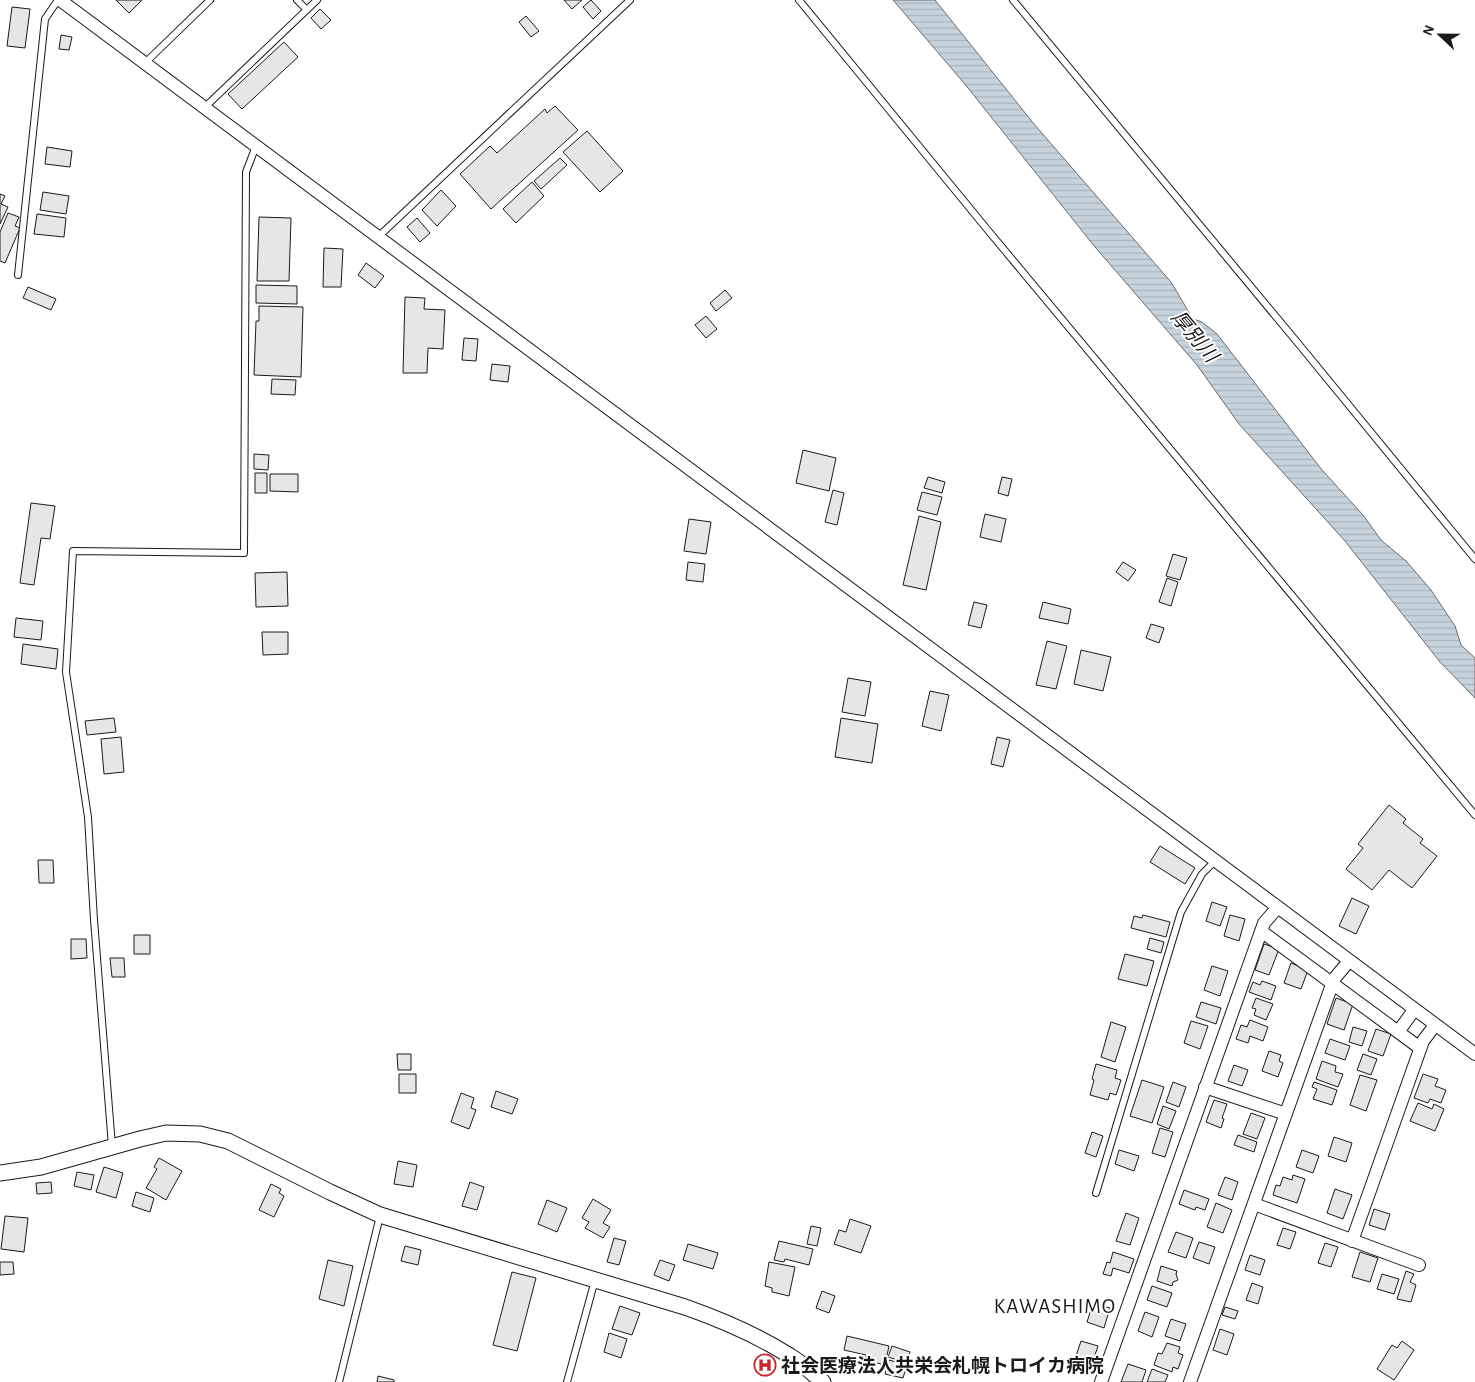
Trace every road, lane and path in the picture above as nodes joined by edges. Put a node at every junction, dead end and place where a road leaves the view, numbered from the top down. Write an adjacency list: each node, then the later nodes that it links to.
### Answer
1 (59, 0): 9 (street); 13 (lane)
2 (210, 0): 9 (lane)
3 (297, 0): 8 (lane)
4 (318, 0): 8 (lane)
5 (630, 0): 12 (lane)
6 (799, 0): 15 (lane)
7 (1013, 0): 14 (lane)
8 (307, 10): 10 (lane)
9 (145, 63): 10 (street)
10 (204, 108): 11 (street)
11 (256, 146): 12 (street); 28 (lane)
12 (378, 237): 16 (street)
13 (18, 275)
14 (1475, 559)
15 (1475, 815)
16 (1215, 861): 17 (street); 30 (lane)
17 (1278, 907): 18 (street); 19 (street)
18 (1261, 931): 20 (street); 26 (street)
19 (1349, 961): 20 (street); 21 (street)
20 (1332, 983): 23 (street); 27 (street)
21 (1414, 1010): 22 (street); 23 (street)
22 (1435, 1025): 24 (street); 25 (street)
23 (1398, 1032): 24 (street)
24 (1420, 1048): 33 (street)
25 (1475, 1054)
26 (1205, 1087): 27 (street); 39 (street)
27 (1286, 1114): 31 (street)
28 (112, 1147): 29 (street); 32 (street)
29 (0, 1173)
30 (1096, 1192)
31 (1254, 1204): 33 (street); 40 (street)
32 (380, 1215): 35 (street); 36 (lane)
33 (1352, 1241): 34 (street)
34 (1419, 1266)
35 (595, 1280): 37 (lane); 38 (street)
36 (340, 1382)
37 (567, 1382)
38 (823, 1382)
39 (1101, 1382)
40 (1190, 1382)

